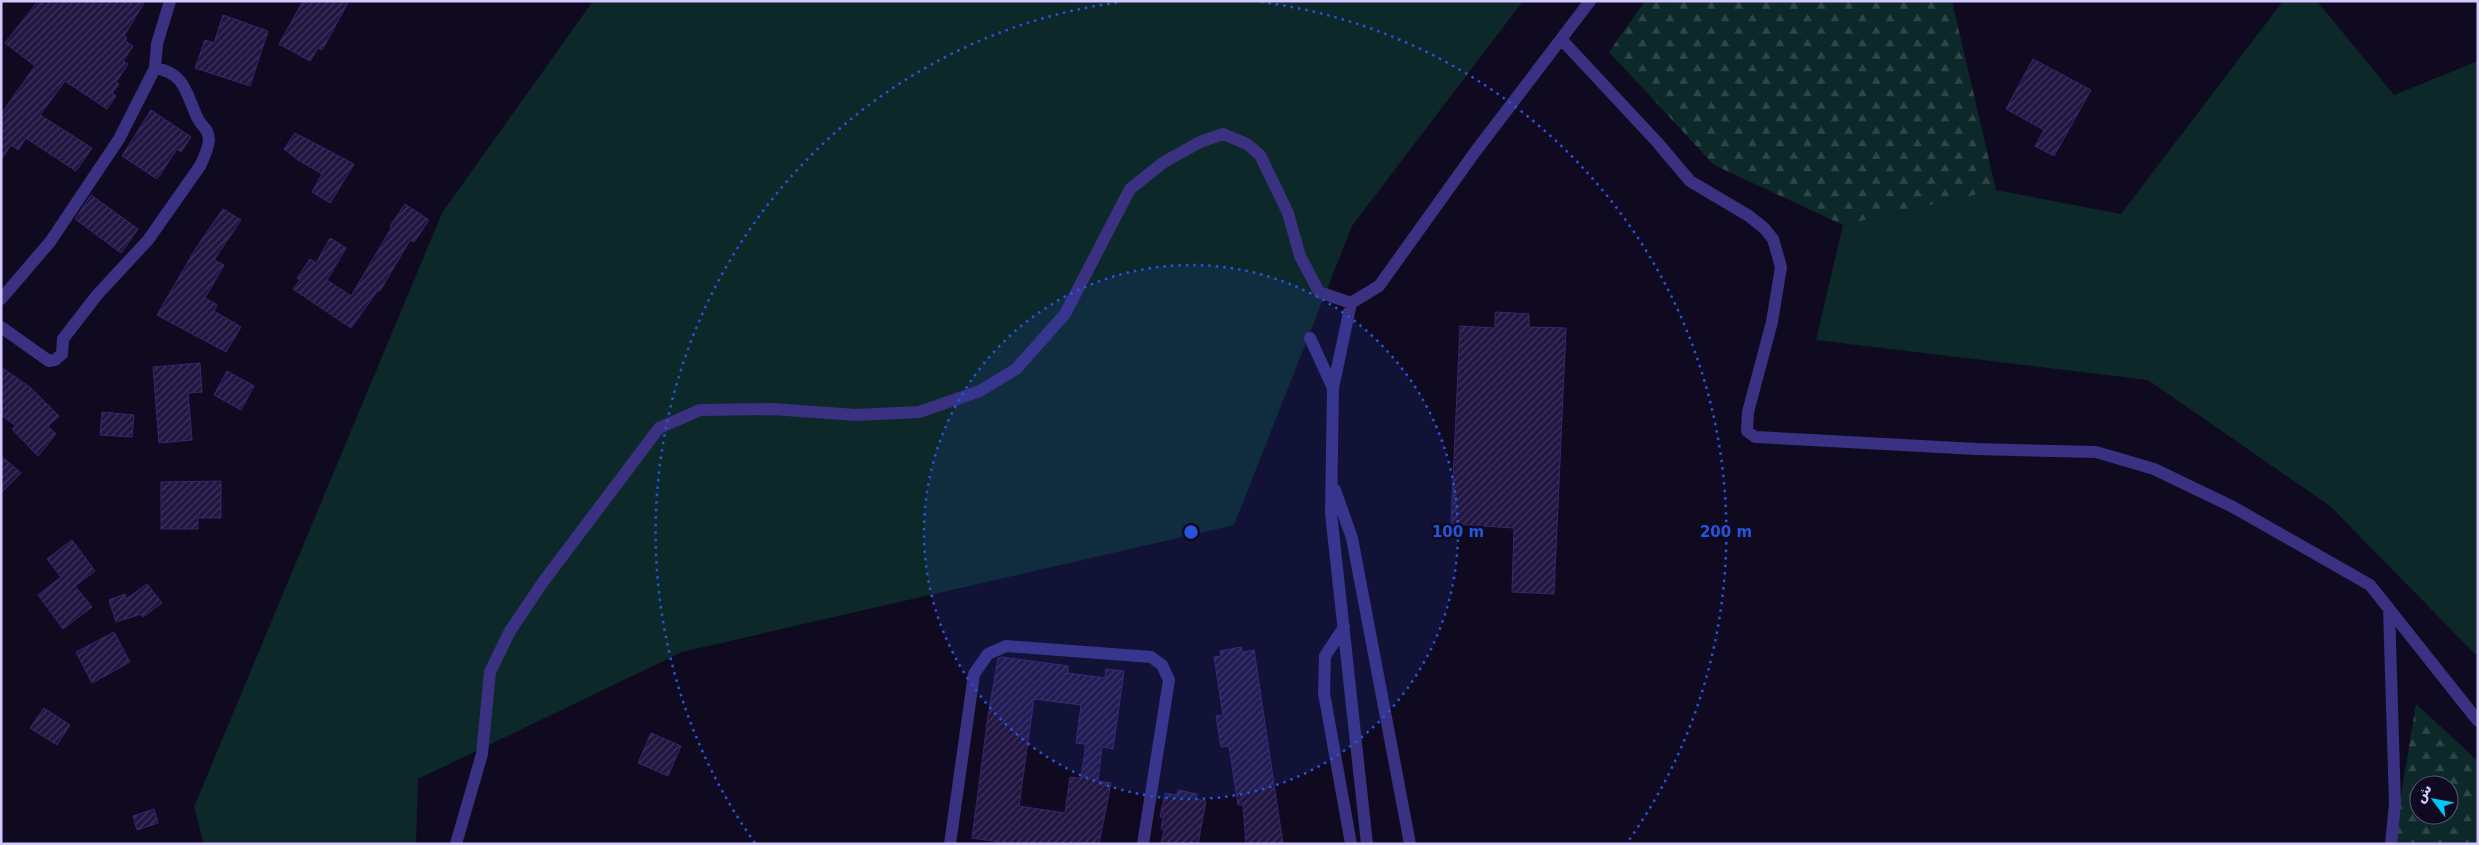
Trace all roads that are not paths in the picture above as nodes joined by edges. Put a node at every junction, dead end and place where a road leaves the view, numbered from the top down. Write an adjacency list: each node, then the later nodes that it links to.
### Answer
1 (170, 1): 4 (street)
2 (1590, 1): 3 (street)
3 (1562, 40): 6 (street); 11 (street)
4 (155, 68): 5 (street); 7 (street)
5 (1, 299)
6 (1351, 303): 9 (street); 14 (street)
7 (1, 328)
8 (1310, 338): 9 (street)
9 (1333, 388): 10 (street)
10 (1332, 481): 12 (street); 19 (street)
11 (2389, 609): 13 (street); 20 (street)
12 (1344, 628): 17 (street); 18 (street)
13 (2478, 721)
14 (456, 844)
15 (950, 844): 16 (street)
16 (1143, 844)
17 (1351, 844)
18 (1367, 844)
19 (1410, 844)
20 (2390, 844)

